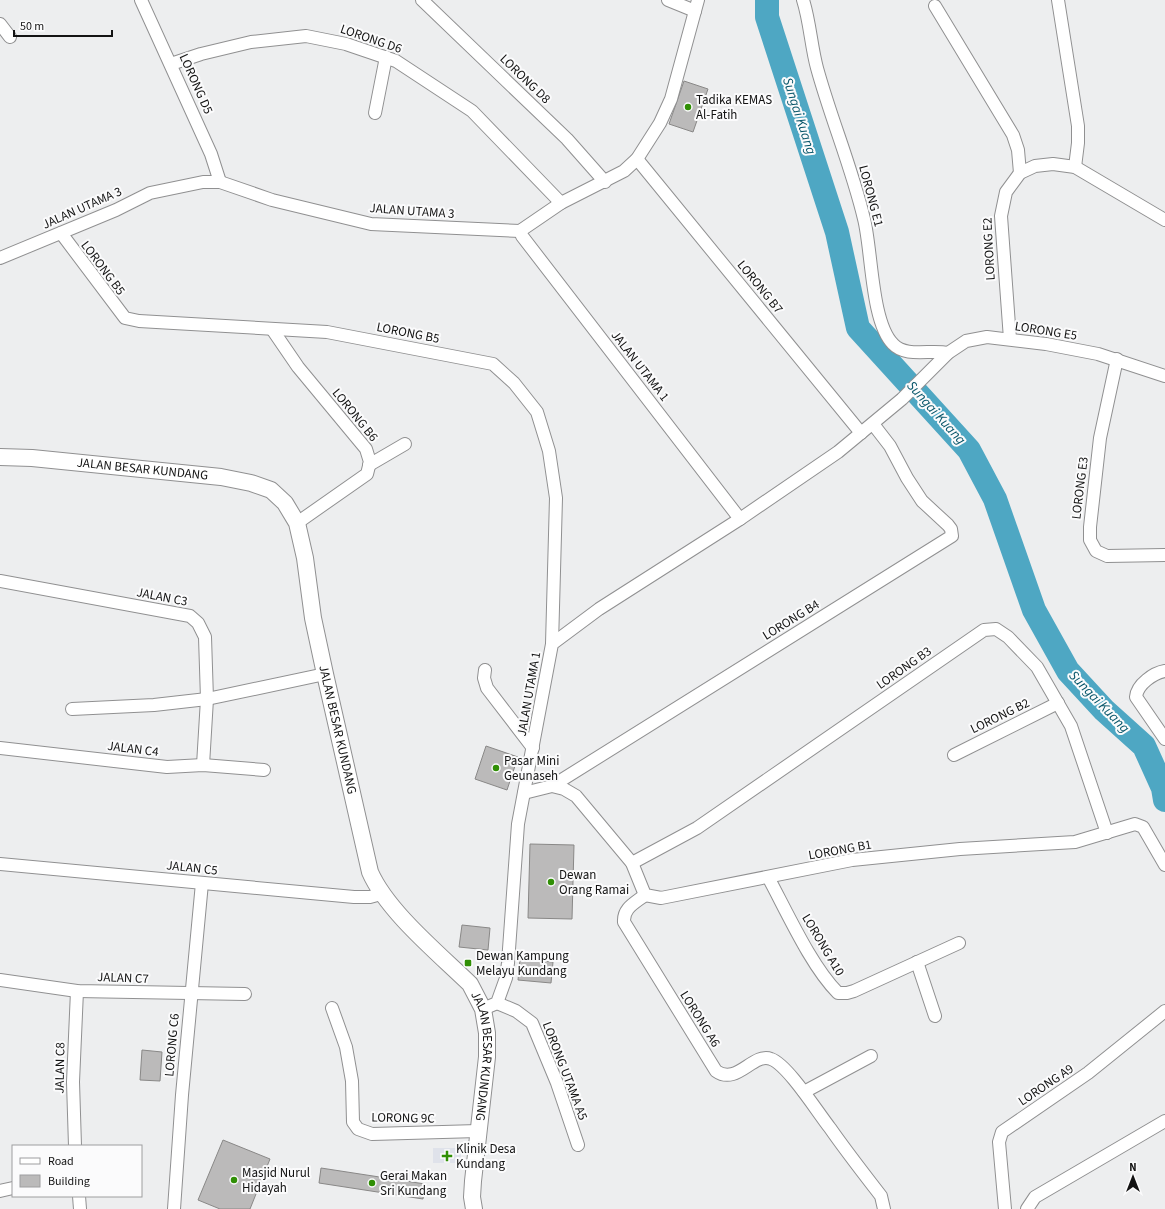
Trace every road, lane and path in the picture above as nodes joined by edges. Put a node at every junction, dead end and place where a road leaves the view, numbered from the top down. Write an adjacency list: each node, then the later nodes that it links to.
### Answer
1 (141, 0): 11 (street, LORONG D5)
2 (422, 0): 17 (street, LORONG D8)
3 (668, 0): 6 (street)
4 (803, 0): 25 (street, LORONG E1)
5 (1058, 0): 14 (street)
6 (697, 6): 13 (street)
7 (935, 6): 15 (street)
8 (0, 24): 9 (street)
9 (10, 37)
10 (386, 57): 11 (street, LORONG D6); 12 (street); 18 (street, LORONG D6)
11 (171, 64): 16 (street, LORONG D5)
12 (375, 113)
13 (638, 159): 17 (street); 30 (street, LORONG B7)
14 (1075, 167): 15 (street); 19 (street)
15 (1020, 173): 24 (street, LORONG E2)
16 (220, 182): 20 (street, JALAN UTAMA 3); 21 (street, JALAN UTAMA 3)
17 (605, 182): 18 (street)
18 (561, 203): 20 (street)
19 (1165, 220)
20 (520, 231): 34 (street, JALAN UTAMA 1)
21 (61, 233): 22 (street, JALAN UTAMA 3); 23 (street, LORONG B5)
22 (0, 258)
23 (272, 328): 33 (street, LORONG B6); 38 (street, LORONG B5)
24 (1010, 339): 25 (street, LORONG E5); 26 (street, LORONG E5)
25 (948, 353): 28 (street, LORONG E5)
26 (1117, 359): 27 (street, LORONG E5); 36 (street, LORONG E3)
27 (1165, 376)
28 (902, 399): 29 (street, JALAN UTAMA 1)
29 (873, 424): 30 (street, JALAN UTAMA 1); 51 (street, LORONG B4)
30 (861, 434): 34 (street, JALAN UTAMA 1)
31 (405, 444): 33 (street)
32 (0, 457): 35 (main road, JALAN BESAR KUNDANG)
33 (369, 464): 35 (street)
34 (740, 519): 38 (street, JALAN UTAMA 1)
35 (297, 523): 41 (main road, JALAN BESAR KUNDANG)
36 (1165, 555)
37 (0, 581): 42 (street, JALAN C3)
38 (552, 644): 47 (street, JALAN UTAMA 1)
39 (485, 670): 47 (street)
40 (1165, 671): 45 (street)
41 (325, 674): 42 (street); 59 (main road, JALAN BESAR KUNDANG)
42 (207, 699): 44 (street); 49 (street, JALAN C3)
43 (1058, 703): 48 (street, LORONG B2); 53 (street, LORONG B3); 54 (street, LORONG B3)
44 (72, 709)
45 (1165, 739)
46 (0, 748): 49 (street, JALAN C4)
47 (533, 748): 52 (street, JALAN UTAMA 1)
48 (954, 755)
49 (203, 765): 50 (street, JALAN C4)
50 (264, 770)
51 (552, 786): 52 (street, LORONG B4); 54 (street)
52 (524, 793): 67 (street, JALAN UTAMA 1)
53 (1107, 833): 56 (street, LORONG B1); 57 (street, LORONG B1)
54 (632, 863): 60 (street)
55 (0, 864): 58 (street, JALAN C5)
56 (1165, 865)
57 (768, 877): 60 (street, LORONG B1); 62 (street, LORONG A10)
58 (202, 884): 59 (street, JALAN C5); 65 (street, LORONG C6)
59 (381, 894): 67 (main road, JALAN BESAR KUNDANG)
60 (645, 895): 72 (street, LORONG A6)
61 (960, 943): 62 (street, LORONG A10)
62 (917, 962): 70 (street)
63 (0, 980): 64 (street, JALAN C7)
64 (77, 991): 65 (street, JALAN C7); 75 (street, JALAN C8)
65 (190, 994): 66 (street, JALAN C7); 81 (street, LORONG C6)
66 (245, 994)
67 (490, 1006): 74 (main road, JALAN BESAR KUNDANG); 76 (street, LORONG UTAMA A5)
68 (332, 1008): 74 (street, LORONG 9C)
69 (1165, 1011): 84 (street, LORONG A9)
70 (936, 1016)
71 (871, 1056): 72 (street)
72 (804, 1092): 83 (street, LORONG A6)
73 (1165, 1121): 85 (street)
74 (478, 1131): 82 (main road, JALAN BESAR KUNDANG)
75 (75, 1145)
76 (578, 1145)
77 (12, 1188): 78 (street)
78 (0, 1191)
79 (79, 1197): 80 (street)
80 (80, 1209)
81 (174, 1209)
82 (474, 1209)
83 (884, 1209)
84 (1005, 1209)
85 (1027, 1209)

